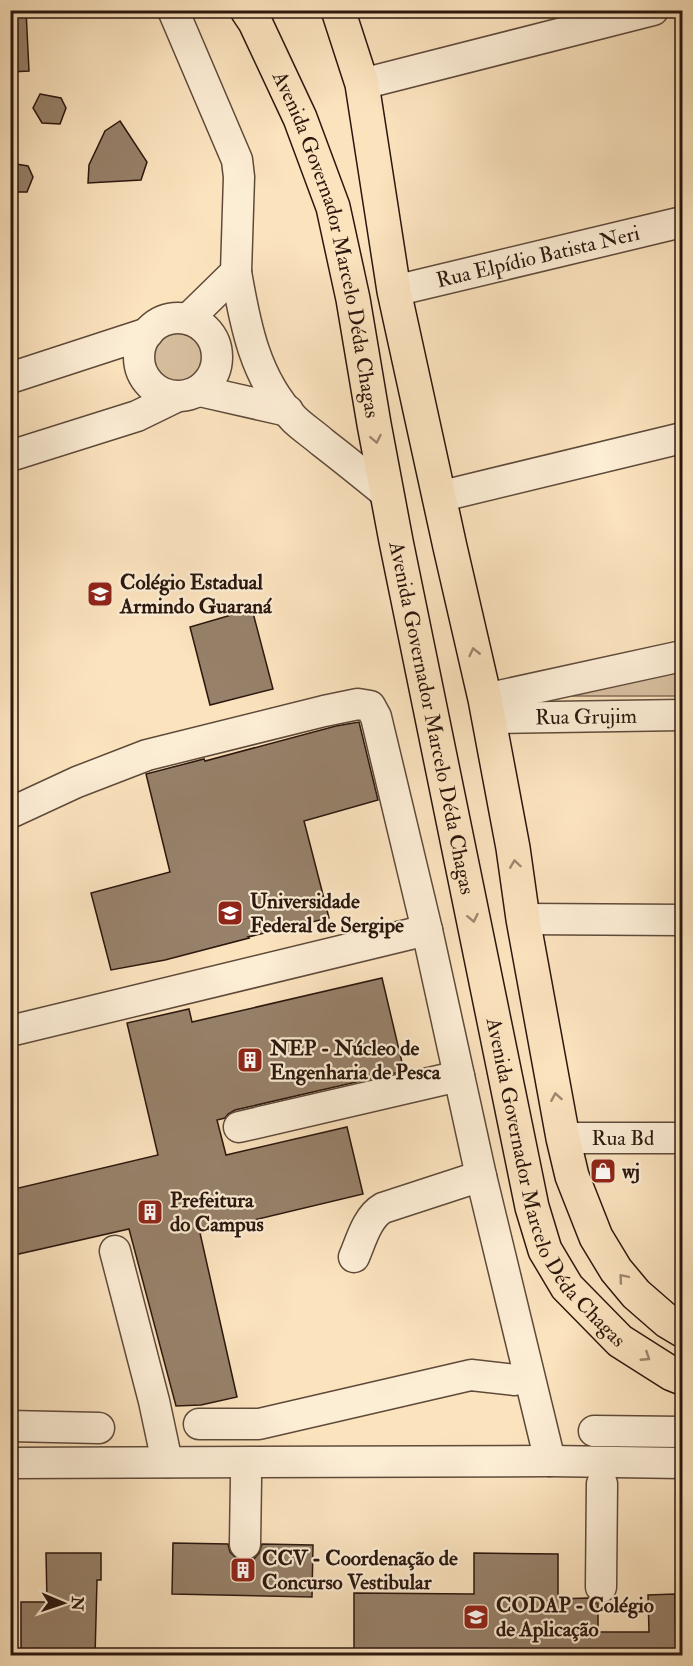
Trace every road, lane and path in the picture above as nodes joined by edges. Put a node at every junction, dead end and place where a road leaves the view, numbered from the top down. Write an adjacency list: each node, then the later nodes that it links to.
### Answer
1 (173, 10): 7 (street)
2 (247, 10): 16 (main road, Avenida Governador Marcelo Déda Chagas, one-way to 16)
3 (338, 10): 5 (main road, Avenida Governador Marcelo Déda Chagas)
4 (653, 10): 5 (street)
5 (362, 84): 8 (main road, Avenida Governador Marcelo Déda Chagas)
6 (682, 222): 8 (street, Rua Elpídio Batista Neri)
7 (236, 272): 9 (street); 13 (street)
8 (394, 291): 17 (main road, Avenida Governador Marcelo Déda Chagas)
9 (188, 319): 10 (street); 12 (street)
10 (148, 333): 11 (street); 12 (street)
11 (10, 378)
12 (188, 394): 13 (street); 15 (street)
13 (288, 411): 16 (street)
14 (682, 438): 17 (street)
15 (10, 456)
16 (387, 494): 34 (main road, Avenida Governador Marcelo Déda Chagas, one-way to 34)
17 (438, 496): 19 (main road, Avenida Governador Marcelo Déda Chagas, one-way to 17)
18 (682, 656): 19 (street)
19 (486, 708): 20 (street, Rua Grujim); 22 (main road, Avenida Governador Marcelo Déda Chagas, one-way to 19)
20 (682, 715)
21 (10, 813): 24 (street)
22 (523, 920): 23 (street); 28 (main road, Avenida Governador Marcelo Déda Chagas, one-way to 22)
23 (682, 920)
24 (428, 930): 25 (street); 26 (street)
25 (10, 1031)
26 (459, 1076): 27 (street); 30 (street)
27 (239, 1127)
28 (563, 1138): 29 (street, Rua Bd); 33 (main road, Avenida Governador Marcelo Déda Chagas, one-way to 28)
29 (682, 1138)
30 (481, 1176): 32 (street); 41 (street)
31 (116, 1251): 42 (street)
32 (354, 1257)
33 (682, 1330)
34 (682, 1378)
35 (514, 1380): 36 (street)
36 (199, 1424)
37 (10, 1426): 38 (street)
38 (99, 1428)
39 (594, 1431): 40 (street)
40 (682, 1432)
41 (550, 1461): 42 (street); 44 (street)
42 (167, 1462): 43 (street)
43 (10, 1463)
44 (682, 1463)
45 (246, 1479): 47 (street)
46 (602, 1484): 48 (street)
47 (245, 1544)
48 (601, 1587)

